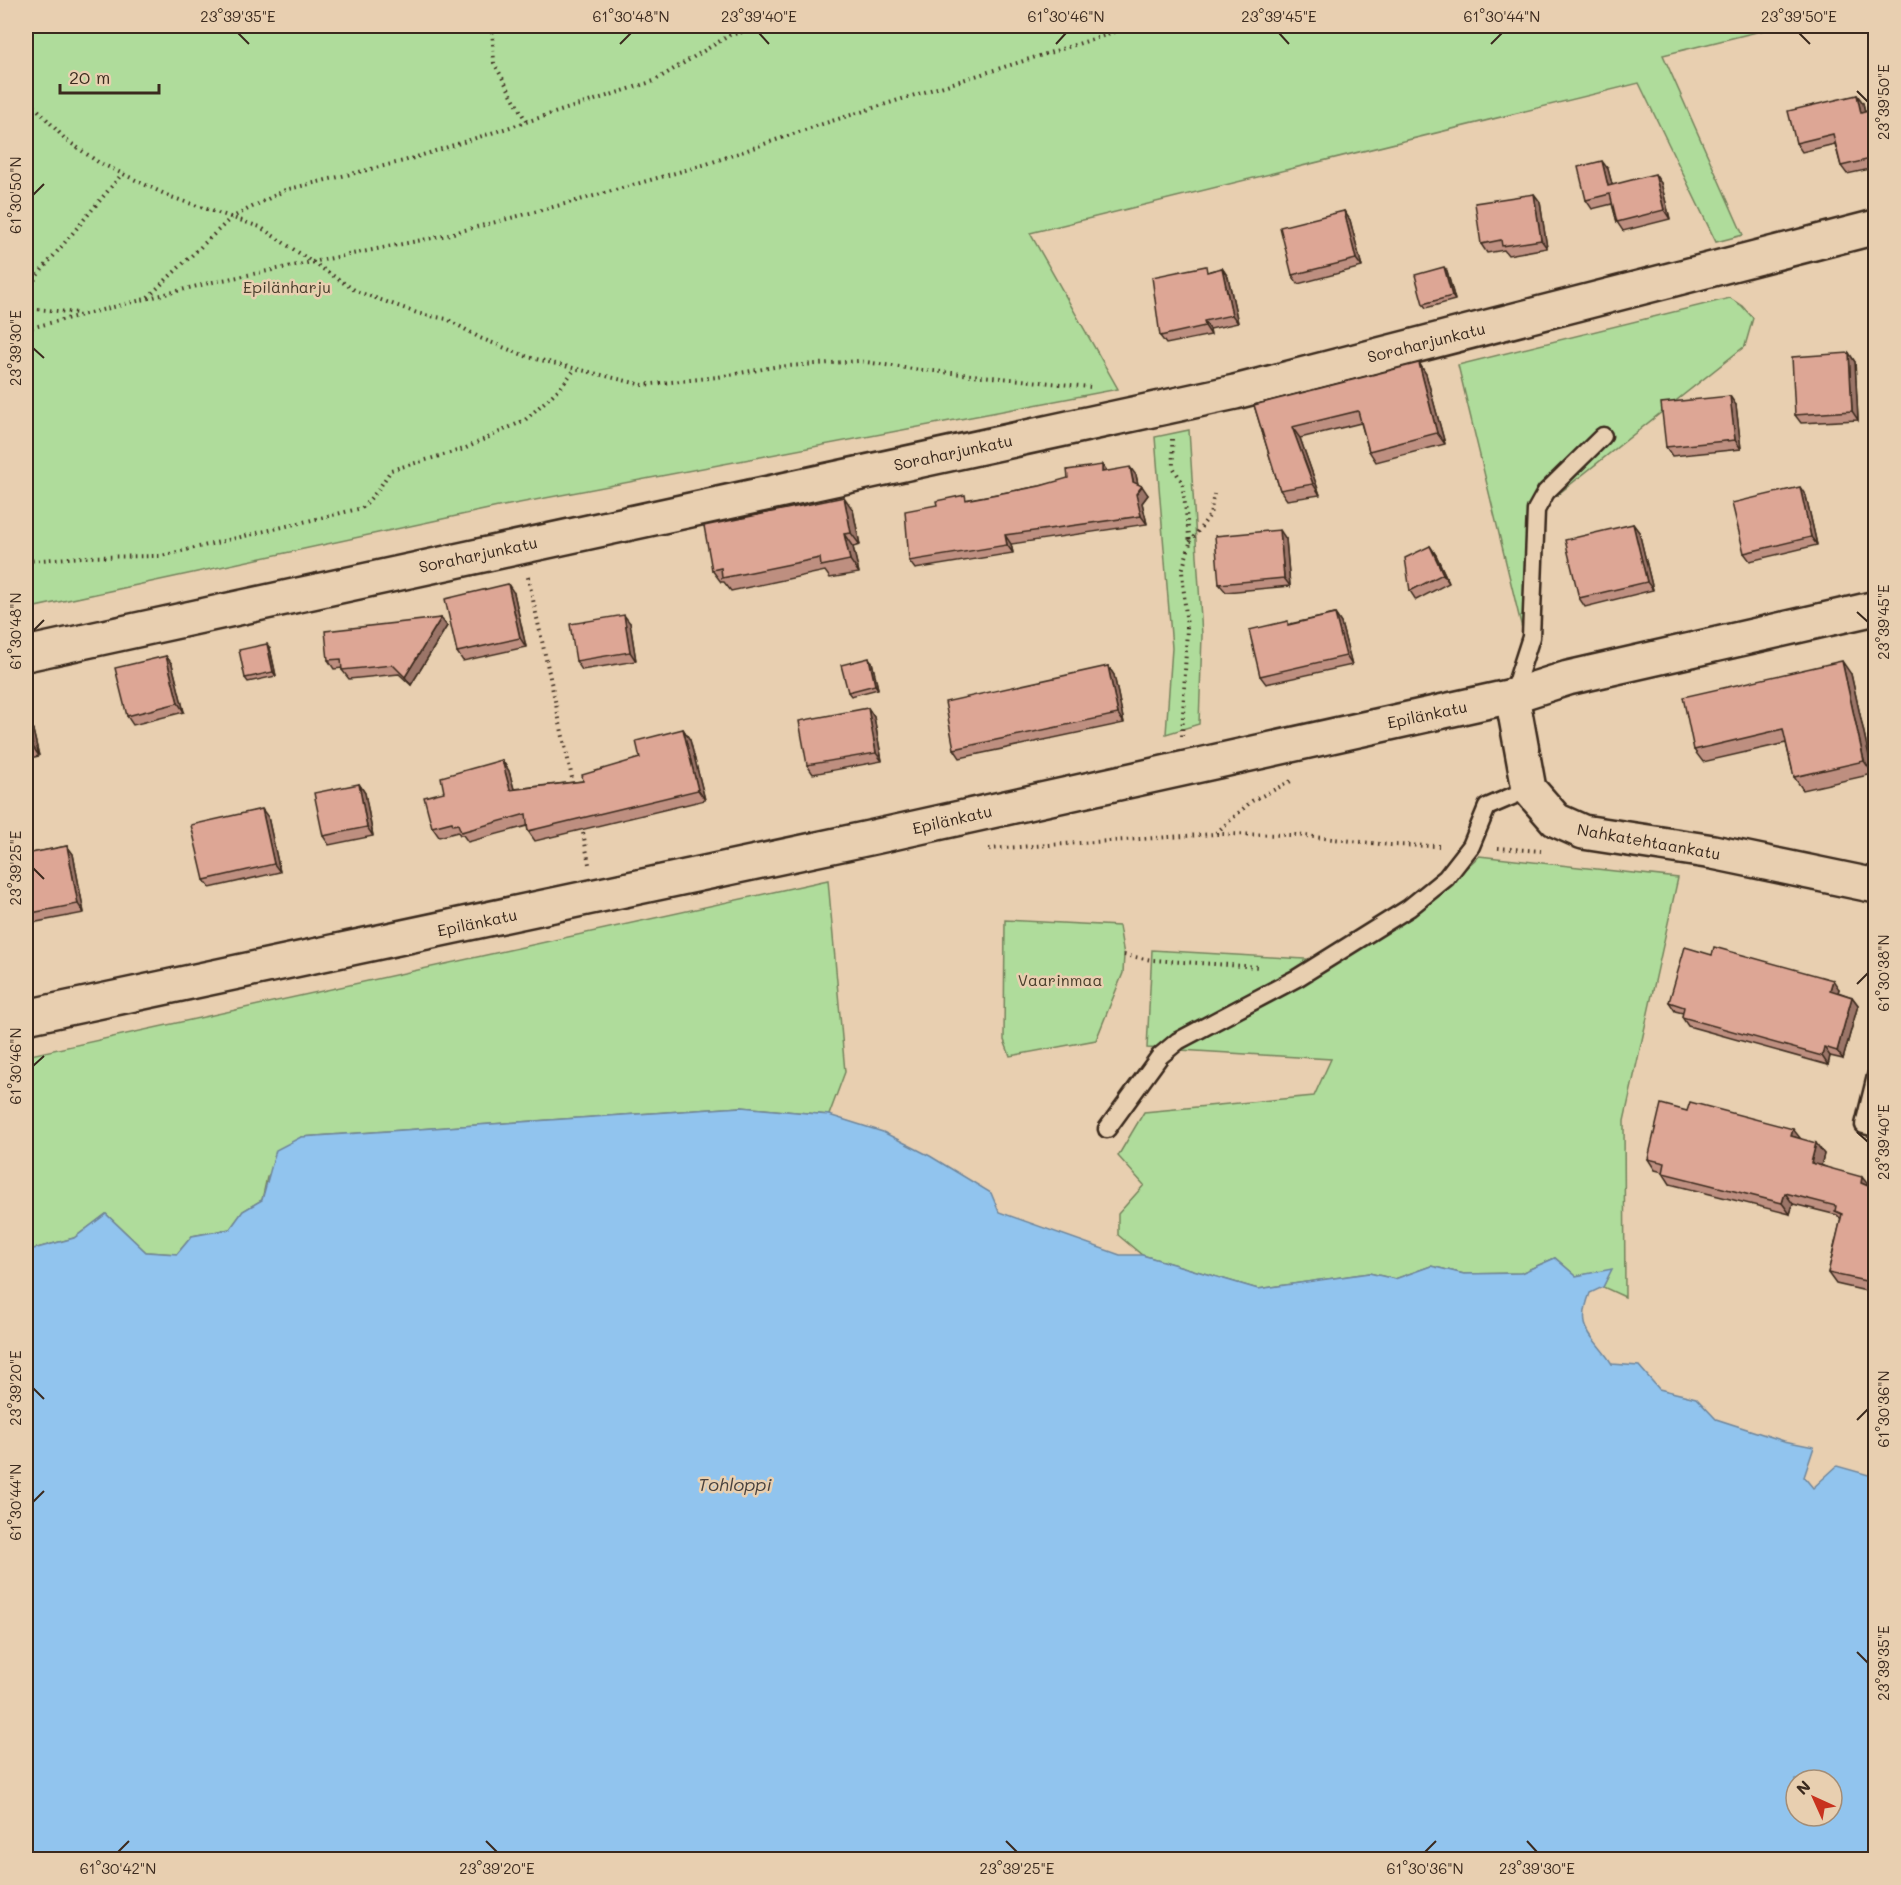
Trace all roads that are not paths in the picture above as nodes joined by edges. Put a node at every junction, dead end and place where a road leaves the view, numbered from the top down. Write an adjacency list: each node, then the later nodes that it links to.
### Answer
1 (1875, 227): 4 (street, Soraharjunkatu)
2 (1603, 436): 5 (lane)
3 (1875, 608): 5 (street, Epilänkatu)
4 (26, 654)
5 (1512, 696): 6 (street); 8 (street, Epilänkatu)
6 (1529, 789): 7 (street, Nahkatehtaankatu); 11 (lane)
7 (1875, 886)
8 (26, 1017)
9 (1875, 1076): 10 (lane)
10 (1875, 1128)
11 (1107, 1129)

